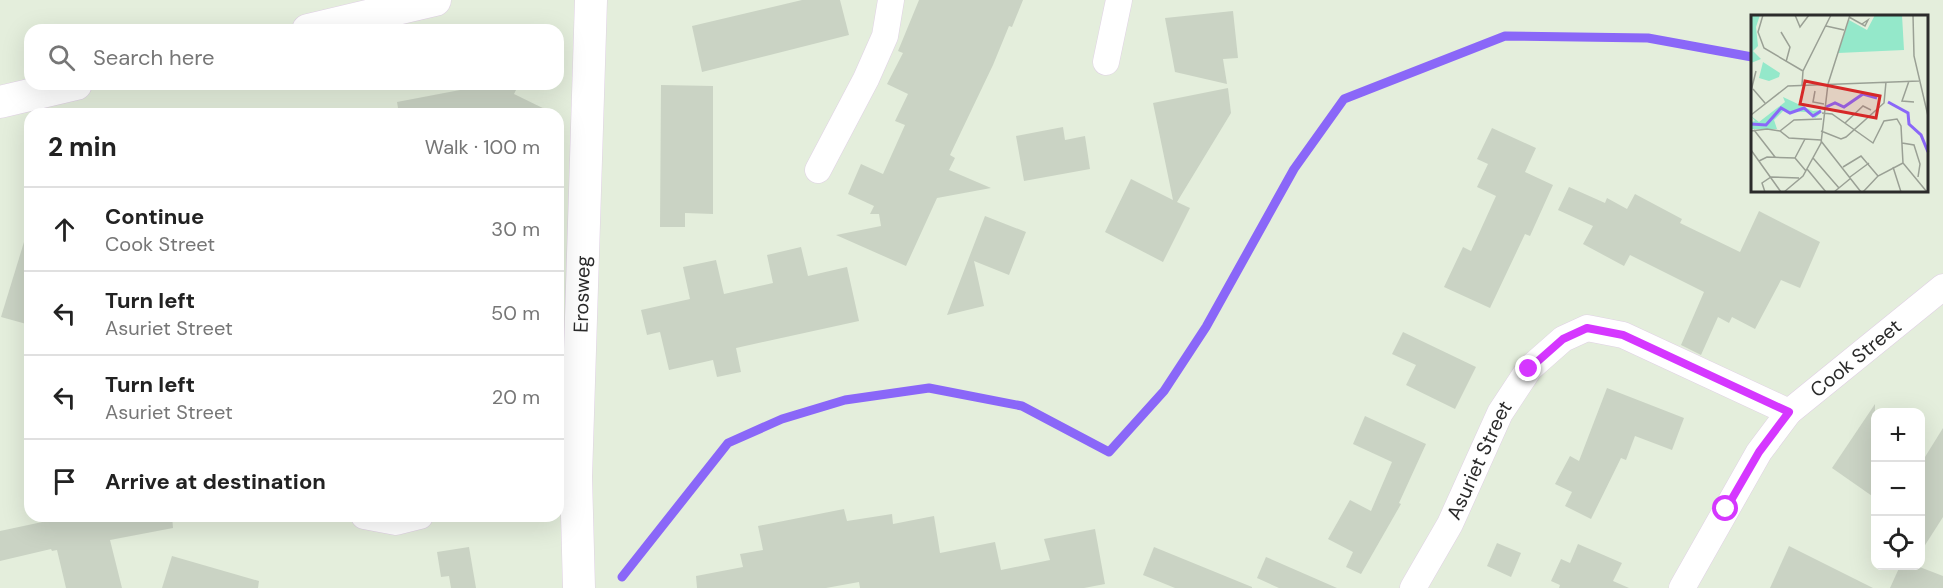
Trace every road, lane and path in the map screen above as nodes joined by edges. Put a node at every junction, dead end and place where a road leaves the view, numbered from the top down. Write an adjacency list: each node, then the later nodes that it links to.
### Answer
1 (435, 0): 5 (street)
2 (591, 0): 12 (street, Erosweg)
3 (891, 0): 9 (street)
4 (1119, 0): 6 (street)
5 (333, 24)
6 (1106, 62)
7 (51, 90): 8 (street)
8 (0, 102)
9 (818, 170)
10 (1943, 287): 11 (street, Cook Street)
11 (1789, 412): 14 (street, Asuriet Street); 15 (street, Cook Street)
12 (567, 479): 13 (street, Erosweg)
13 (579, 588)
14 (1413, 588)
15 (1682, 588)

